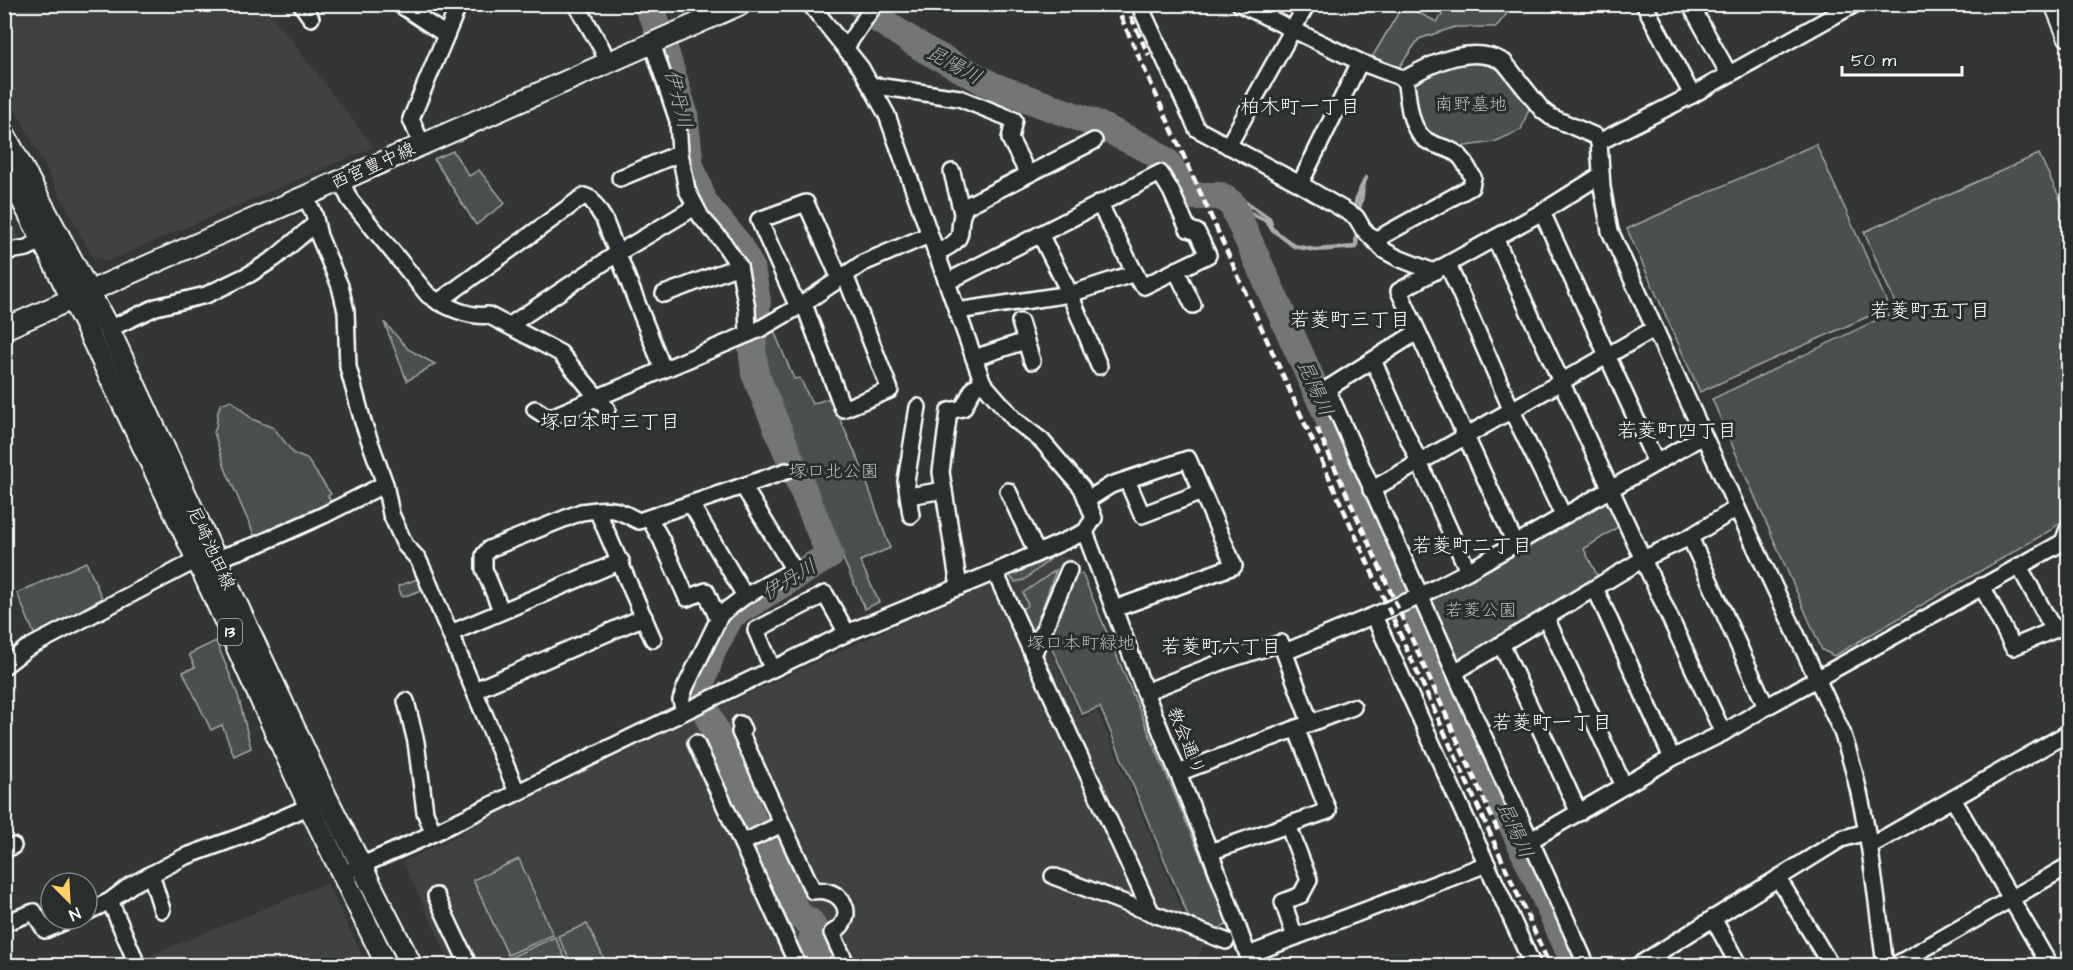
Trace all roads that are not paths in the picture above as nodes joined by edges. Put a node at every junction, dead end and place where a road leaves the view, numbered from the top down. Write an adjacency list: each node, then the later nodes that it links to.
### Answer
1 (301, 4): 16 (street)
2 (399, 4): 18 (street)
3 (459, 4): 18 (street)
4 (576, 4): 23 (street)
5 (741, 4): 20 (main road, 西宮豊中線)
6 (810, 4): 21 (street)
7 (1139, 4): 32 (street)
8 (1240, 4): 17 (street)
9 (1306, 4): 17 (street)
10 (1663, 4): 14 (street)
11 (1690, 4): 24 (street)
12 (1855, 4): 24 (street)
13 (2055, 4): 19 (main road)
14 (1646, 8): 27 (street)
15 (871, 10): 21 (street)
16 (311, 18)
17 (1292, 30): 22 (street); 32 (street)
18 (446, 35): 31 (street)
19 (2068, 36)
20 (658, 40): 23 (main road, 西宮豊中線); 33 (street)
21 (846, 47): 26 (street)
22 (1360, 62): 25 (street); 40 (street)
23 (608, 63): 31 (main road, 西宮豊中線)
24 (1729, 74): 27 (street)
25 (1405, 79): 30 (street); 50 (street)
26 (870, 85): 36 (street); 48 (street)
27 (1692, 95): 30 (street)
28 (4, 133): 63 (main road, 尼崎池田線 / 13)
29 (1094, 141): 36 (street)
30 (1599, 142): 37 (street)
31 (422, 145): 39 (main road, 西宮豊中線)
32 (1228, 146): 40 (street)
33 (680, 153): 38 (street); 43 (street)
34 (4, 165): 51 (main road, 尼崎池田線 / 13)
35 (952, 172): 45 (street)
36 (1028, 174): 45 (street)
37 (1601, 175): 44 (street); 72 (street)
38 (620, 178)
39 (341, 181): 41 (main road, 西宮豊中線); 64 (street)
40 (1300, 184): 50 (street)
41 (305, 196): 46 (street); 63 (main road, 西宮豊中線)
42 (1099, 203): 47 (street); 57 (street); 58 (street)
43 (695, 207): 53 (street); 55 (street)
44 (1542, 212): 49 (street); 76 (street)
45 (962, 213): 54 (street)
46 (315, 224): 71 (street); 95 (street)
47 (1040, 234): 60 (street); 62 (street)
48 (929, 235): 54 (street); 59 (street)
49 (1495, 238): 56 (street); 82 (street)
50 (1375, 240): 56 (street)
51 (41, 241): 52 (street); 63 (main road, 尼崎池田線 / 13)
52 (4, 252)
53 (618, 253): 64 (street); 69 (street); 81 (street)
54 (936, 253): 60 (street)
55 (739, 266): 61 (street); 73 (street)
56 (1441, 268): 74 (street); 88 (street)
57 (1176, 270): 58 (street); 65 (street)
58 (1135, 273): 62 (street)
59 (842, 277): 66 (street); 66 (street); 66 (street)
60 (947, 282): 67 (street)
61 (664, 294)
62 (1070, 294): 67 (street); 80 (street)
63 (80, 296): 70 (main road, 西宮豊中線); 71 (main road, 尼崎池田線 / 13); 116 (main road, 尼崎池田線 / 13)
64 (438, 302): 69 (street)
65 (1193, 305)
66 (801, 306): 73 (street)
67 (957, 311): 77 (street)
68 (1020, 322): 75 (street)
69 (510, 325): 84 (street)
70 (4, 329)
71 (109, 329): 116 (main road, 尼崎池田線 / 13)
72 (1654, 329): 76 (street); 90 (street)
73 (754, 331): 81 (street)
74 (1417, 333): 78 (street); 89 (street)
75 (1025, 341): 77 (street); 79 (street)
76 (1607, 355): 82 (street); 92 (street)
77 (974, 358): 83 (street)
78 (1373, 360): 91 (street); 98 (street)
79 (1032, 361)
80 (1100, 366)
81 (663, 369): 84 (street)
82 (1561, 382): 88 (street); 99 (street)
83 (983, 383): 97 (street); 103 (street)
84 (598, 396): 86 (street); 87 (street)
85 (918, 406): 102 (street)
86 (535, 409)
87 (608, 409)
88 (1512, 411): 89 (street); 108 (street)
89 (1465, 435): 91 (street); 113 (street)
90 (1703, 436): 92 (street); 105 (street)
91 (1418, 462): 98 (street); 120 (street)
92 (1656, 463): 99 (street)
93 (786, 471): 96 (street)
94 (1127, 480): 101 (street); 101 (street); 103 (street)
95 (385, 484): 116 (street); 133 (street)
96 (743, 486): 104 (street); 125 (street)
97 (944, 490): 102 (street); 123 (street)
98 (1371, 490): 126 (street)
99 (1610, 490): 108 (street); 115 (street)
100 (1008, 491): 114 (street)
101 (1202, 492): 127 (street)
102 (909, 496): 107 (street)
103 (1087, 500): 111 (street)
104 (692, 504): 109 (street); 125 (street)
105 (1737, 508): 112 (street); 142 (street)
106 (597, 510): 109 (street); 117 (street); 128 (street)
107 (911, 515)
108 (1563, 515): 113 (street)
109 (649, 518): 132 (street)
110 (2068, 529): 118 (street)
111 (1086, 532): 114 (street); 127 (street, 教会通り)
112 (1690, 537): 115 (street); 147 (street)
113 (1515, 543): 120 (street)
114 (1037, 553): 121 (street)
115 (1643, 559): 124 (street); 151 (street)
116 (207, 560): 139 (street); 158 (main road, 尼崎池田線 / 13); 160 (main road, 尼崎池田線 / 13)
117 (621, 561): 128 (street); 130 (street)
118 (2019, 566): 122 (street); 122 (street)
119 (1069, 570): 138 (street)
120 (1468, 571): 126 (street)
121 (995, 572): 123 (street); 138 (street)
122 (1982, 586): 142 (street)
123 (959, 587): 134 (street)
124 (1595, 588): 131 (street); 154 (street)
125 (745, 596): 132 (street)
126 (1414, 599): 129 (street); 141 (street)
127 (1114, 609): 144 (street, 教会通り)
128 (501, 610): 133 (street)
129 (1374, 616): 137 (street); 169 (street)
130 (644, 617): 135 (street); 143 (street)
131 (1546, 618): 136 (street); 156 (street)
132 (718, 619): 148 (street)
133 (451, 633): 143 (street)
134 (847, 633): 140 (street); 140 (street)
135 (653, 639)
136 (1501, 644): 141 (street); 161 (street)
137 (1285, 652): 144 (street); 150 (street)
138 (1033, 655): 181 (street)
139 (4, 666)
140 (772, 668): 148 (street)
141 (1455, 672): 166 (street)
142 (1816, 680): 147 (street); 165 (street)
143 (475, 690): 157 (street)
144 (1145, 692): 155 (street, 教会通り)
145 (406, 701): 164 (street)
146 (1353, 707): 150 (street)
147 (1766, 707): 151 (street)
148 (688, 709): 157 (street)
149 (740, 724): 162 (street)
150 (1303, 725): 155 (street); 163 (street)
151 (1723, 733): 154 (street)
152 (2068, 733): 159 (street)
153 (696, 743): 167 (street)
154 (1672, 758): 156 (street)
155 (1178, 773): 168 (street, 教会通り)
156 (1624, 786): 161 (street)
157 (517, 792): 164 (street)
158 (327, 798): 160 (street); 170 (main road, 尼崎池田線 / 13)
159 (1953, 799): 165 (street); 177 (street)
160 (309, 806): 172 (street); 173 (main road, 尼崎池田線 / 13)
161 (1579, 813): 166 (street)
162 (782, 824): 167 (street); 193 (street)
163 (1288, 825): 168 (street); 185 (street)
164 (433, 832): 170 (street)
165 (1868, 839): 175 (street); 199 (street)
166 (1531, 840): 195 (street)
167 (742, 843): 192 (street)
168 (1210, 852): 188 (street, 教会通り)
169 (1487, 864): 185 (street); 194 (street)
170 (360, 866): 173 (street); 190 (main road, 尼崎池田線 / 13)
171 (2068, 866): 177 (street)
172 (151, 874): 178 (street); 180 (street)
173 (342, 874): 189 (main road, 尼崎池田線 / 13)
174 (1053, 876): 181 (street)
175 (1778, 878): 182 (street); 198 (street)
176 (436, 896): 191 (street)
177 (2010, 899): 200 (street); 201 (street)
178 (110, 901): 179 (street); 187 (street)
179 (99, 906)
180 (162, 910)
181 (1151, 912): 186 (street)
182 (1713, 918): 196 (street); 197 (street)
183 (39, 920): 184 (street)
184 (4, 923)
185 (1295, 937): 188 (street)
186 (1226, 941)
187 (134, 957)
188 (1250, 960)
189 (387, 966)
190 (412, 966)
191 (469, 966)
192 (798, 966)
193 (847, 966)
194 (1533, 966)
195 (1587, 966)
196 (1637, 966)
197 (1739, 966)
198 (1831, 966)
199 (1885, 966)
200 (1894, 966)
201 (2050, 966)

